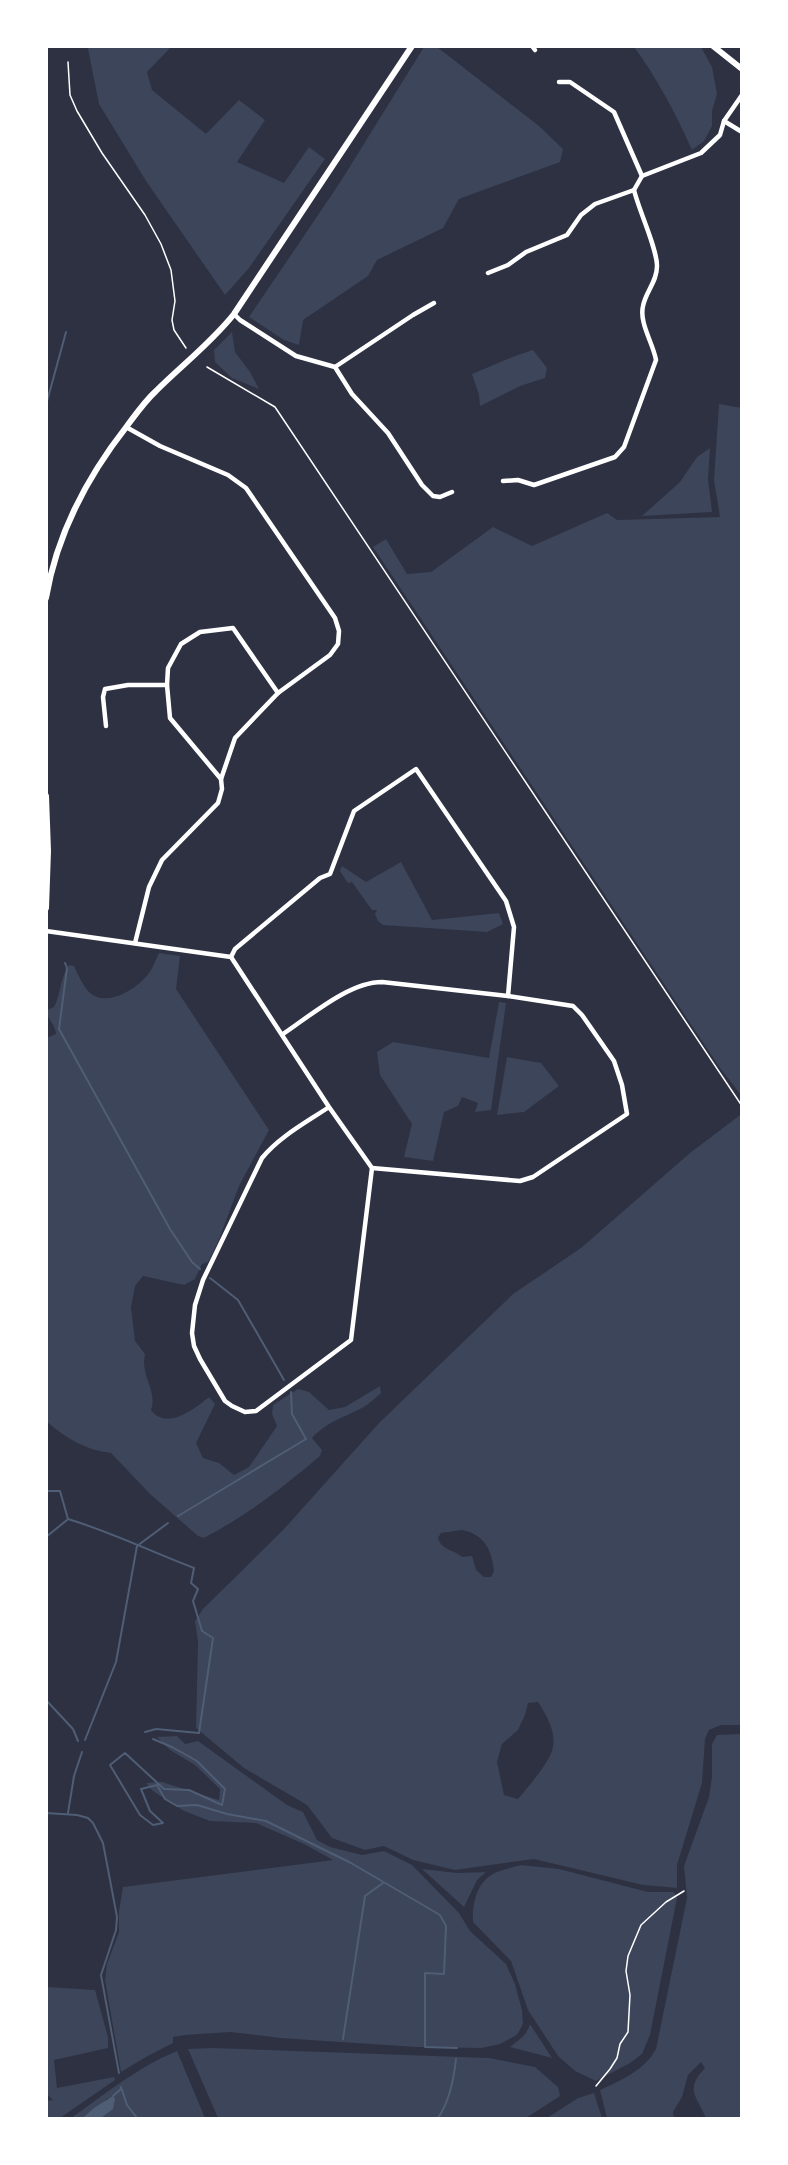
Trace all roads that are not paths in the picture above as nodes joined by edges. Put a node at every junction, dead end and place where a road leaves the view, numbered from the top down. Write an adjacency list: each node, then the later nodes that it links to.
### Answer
1 (412, 46): 12 (street)
2 (713, 46): 3 (street)
3 (741, 69)
4 (559, 82): 8 (street)
5 (741, 95): 6 (street)
6 (724, 121): 7 (street); 8 (street)
7 (741, 132)
8 (642, 176): 9 (street)
9 (634, 190): 10 (street); 15 (street)
10 (489, 273)
11 (434, 303): 13 (street)
12 (234, 314): 13 (street); 14 (street)
13 (335, 367): 16 (street)
14 (126, 427): 17 (street); 19 (street)
15 (503, 481)
16 (452, 492)
17 (46, 598)
18 (166, 685): 19 (street); 20 (street); 21 (street)
19 (278, 693): 21 (street)
20 (106, 726)
21 (221, 779): 25 (street)
22 (46, 796): 23 (street)
23 (46, 908)
24 (46, 932): 25 (street)
25 (135, 943): 26 (street)
26 (231, 957): 27 (street); 28 (street)
27 (508, 996): 28 (street); 30 (street)
28 (283, 1034): 29 (street)
29 (329, 1107): 30 (street); 30 (street)
30 (372, 1168)

